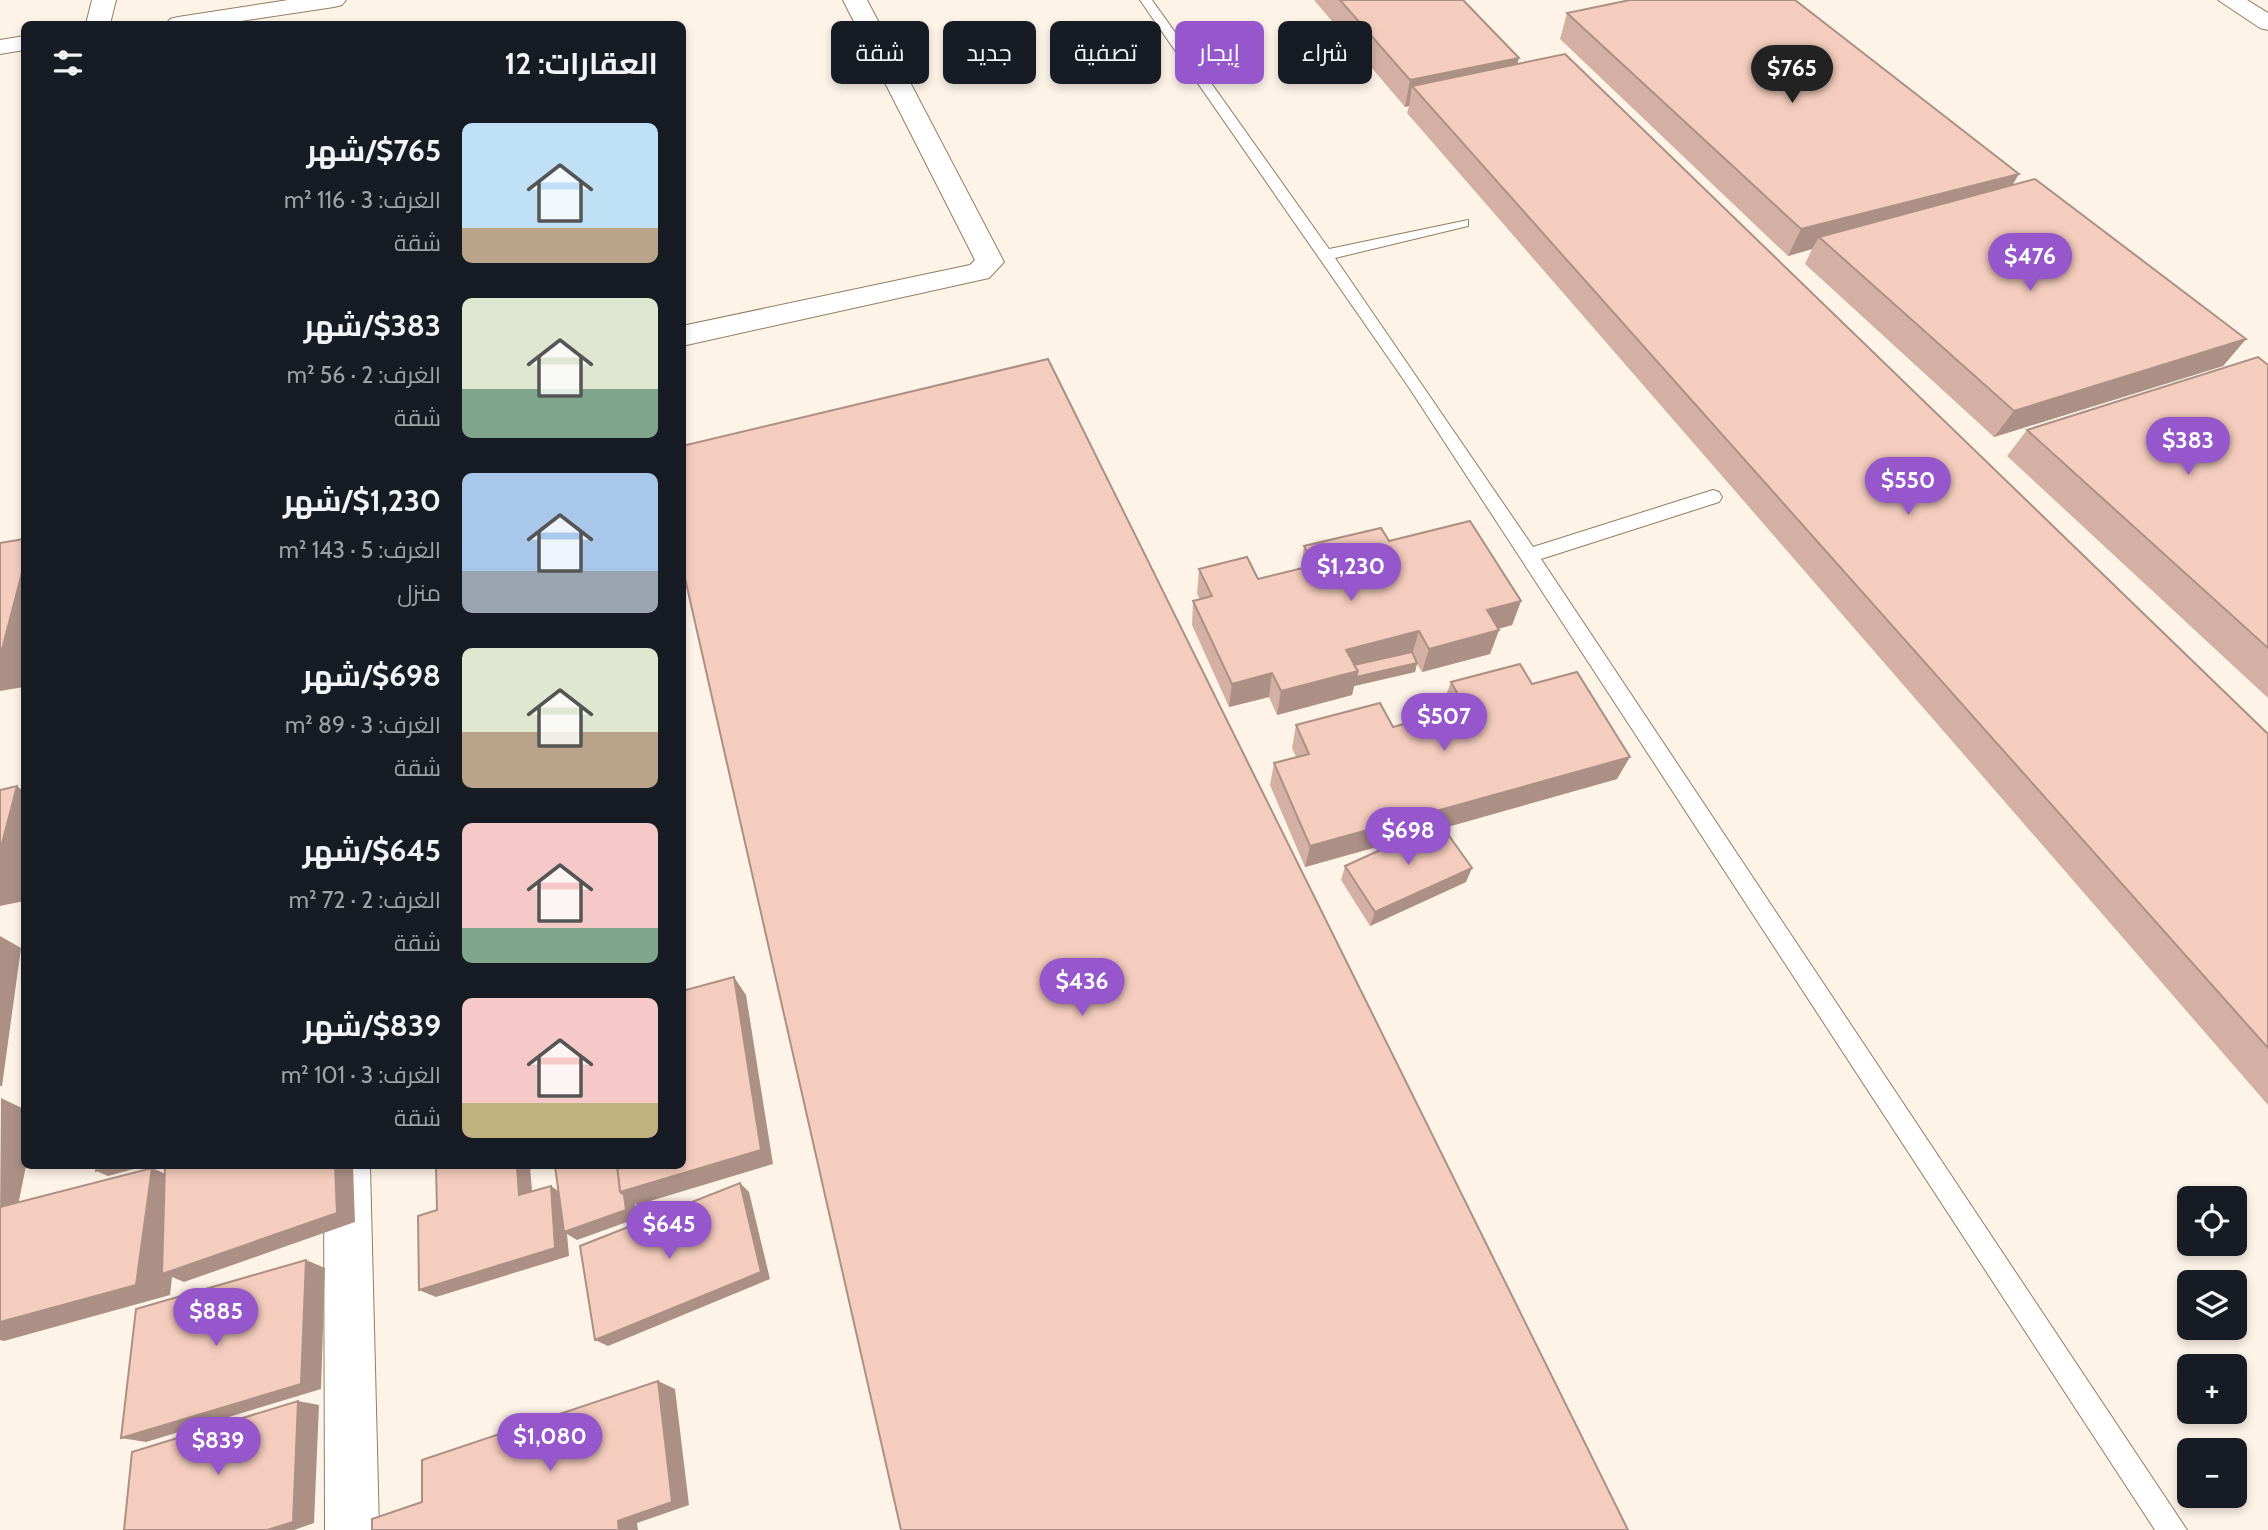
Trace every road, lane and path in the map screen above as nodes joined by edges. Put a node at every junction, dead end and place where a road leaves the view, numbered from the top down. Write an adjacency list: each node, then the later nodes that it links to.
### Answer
1 (104, 0): 8 (street)
2 (334, 0): 6 (street)
3 (855, 0): 15 (street)
4 (1146, 0): 14 (lane)
5 (2230, 0): 7 (street)
6 (329, 1): 9 (street); 10 (street)
7 (2263, 16)
8 (99, 21)
9 (198, 21)
10 (329, 21)
11 (21, 44): 12 (street)
12 (0, 47)
13 (1463, 223): 14 (lane)
14 (1326, 255): 17 (lane)
15 (686, 335)
16 (1713, 497): 17 (lane)
17 (1528, 556): 20 (lane)
18 (346, 1169): 19 (street)
19 (352, 1530)
20 (2172, 1530)

